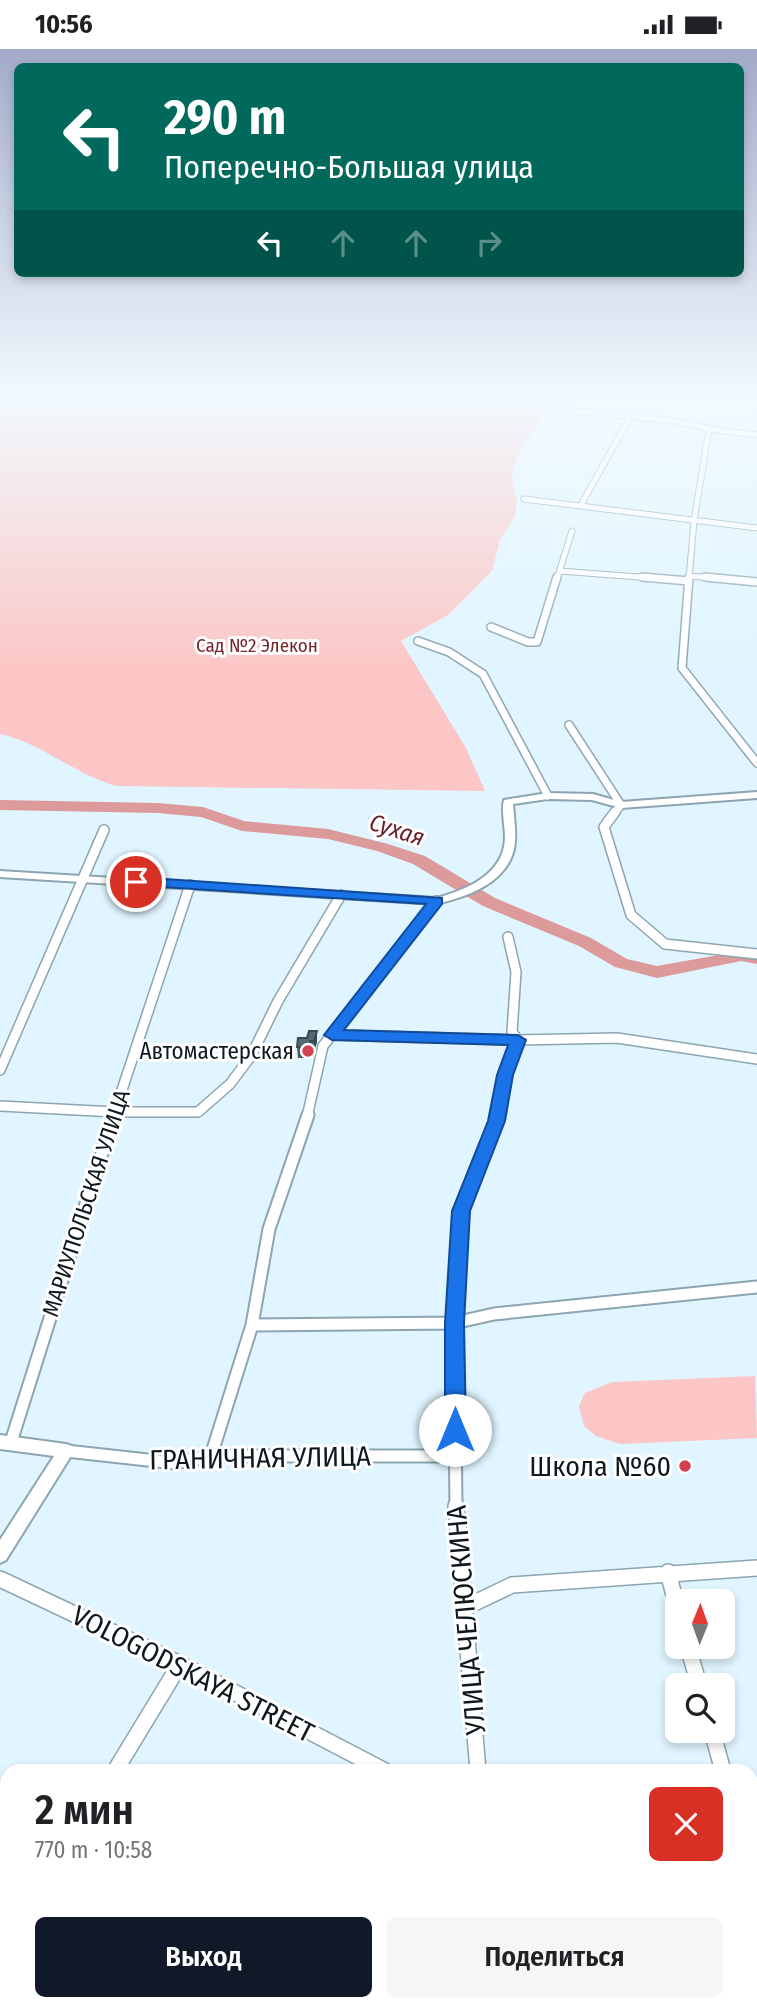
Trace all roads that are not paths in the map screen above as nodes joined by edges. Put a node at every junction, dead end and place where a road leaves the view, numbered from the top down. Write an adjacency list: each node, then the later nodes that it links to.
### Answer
1 (591, 488): 4 (street)
2 (699, 488): 5 (street)
3 (524, 499): 4 (street)
4 (581, 505): 5 (street)
5 (694, 521): 6 (street); 9 (street)
6 (757, 528)
7 (572, 531): 8 (street)
8 (560, 571): 9 (street); 11 (street)
9 (689, 579): 10 (street); 14 (street)
10 (757, 582)
11 (491, 627)
12 (418, 641): 16 (street)
13 (569, 725): 17 (street)
14 (757, 763)
15 (757, 795): 17 (street)
16 (548, 796): 17 (street); 23 (street)
17 (621, 805): 25 (street)
18 (104, 830): 20 (street)
19 (0, 874): 20 (street)
20 (82, 878): 21 (street); 29 (street)
21 (190, 885): 22 (street); 31 (street, МАРИУПОЛЬСКАЯ УЛИЦА)
22 (341, 895): 23 (street); 31 (street)
23 (436, 901): 26 (street)
24 (508, 937): 27 (street, УЛИЦА ЧЕЛЮСКИНА)
25 (757, 954)
26 (332, 1035): 27 (street); 34 (street)
27 (518, 1040): 28 (street); 33 (street, УЛИЦА ЧЕЛЮСКИНА)
28 (757, 1059)
29 (0, 1070)
30 (0, 1106): 31 (street)
31 (115, 1112): 35 (street, МАРИУПОЛЬСКАЯ УЛИЦА)
32 (757, 1287): 33 (street)
33 (454, 1323): 34 (street); 38 (street, УЛИЦА ЧЕЛЮСКИНА)
34 (252, 1325): 37 (street)
35 (5, 1442): 36 (street)
36 (66, 1451): 37 (street, ГРАНИЧНАЯ УЛИЦА); 39 (street)
37 (211, 1456): 38 (street, ГРАНИЧНАЯ УЛИЦА)
38 (456, 1457): 44 (street, УЛИЦА ЧЕЛЮСКИНА)
39 (0, 1555)
40 (757, 1568): 41 (street)
41 (667, 1572): 43 (street); 44 (street)
42 (0, 1579): 45 (street, VOLOGODSKAYA STREET)
43 (672, 1589)
44 (466, 1607): 49 (street, УЛИЦА ЧЕЛЮСКИНА)
45 (180, 1664): 47 (street); 48 (street, VOLOGODSKAYA STREET)
46 (715, 1743): 50 (street)
47 (119, 1764)
48 (372, 1764)
49 (477, 1764)
50 (721, 1764)

